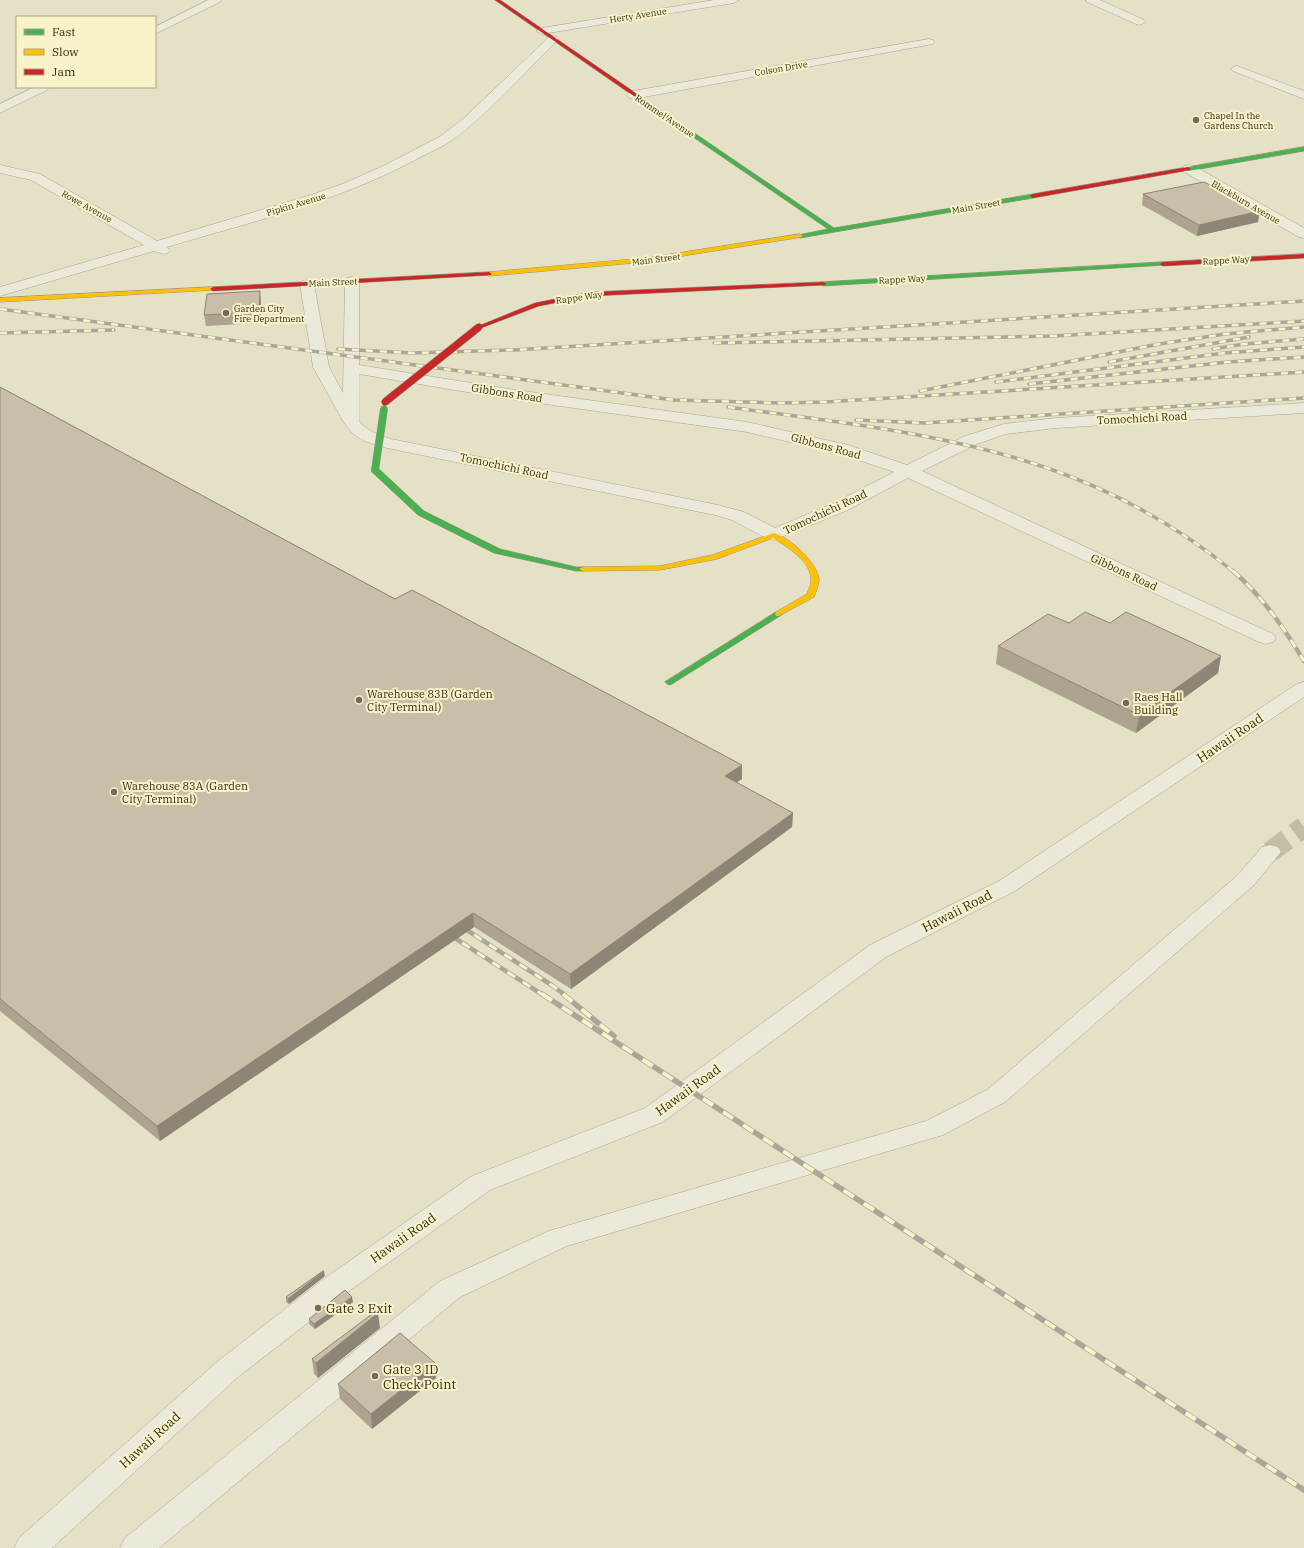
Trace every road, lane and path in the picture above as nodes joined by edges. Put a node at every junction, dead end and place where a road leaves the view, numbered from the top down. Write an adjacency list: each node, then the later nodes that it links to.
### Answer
1 (216, 0): 6 (street)
2 (497, 0): 7 (street, Rommel Avenue)
3 (734, 0): 7 (street, Herty Avenue)
4 (1091, 0): 5 (street)
5 (1140, 22)
6 (156, 30)
7 (542, 31): 8 (street, Rommel Avenue)
8 (553, 40): 12 (street, Rommel Avenue); 20 (street, Pipkin Avenue)
9 (929, 42): 12 (street, Colson Drive)
10 (1237, 69): 13 (street)
11 (41, 88): 14 (street)
12 (633, 95): 18 (street, Rommel Avenue)
13 (1304, 95)
14 (0, 109)
15 (1304, 149): 17 (street, Main Street)
16 (0, 169): 20 (street, Rowe Avenue)
17 (1188, 169): 18 (street, Main Street); 19 (street, Blackburn Avenue)
18 (834, 231): 23 (street, Main Street)
19 (1304, 234)
20 (156, 245): 21 (street, Rowe Avenue); 25 (street, Pipkin Avenue)
21 (170, 255)
22 (1304, 256): 33 (street, Rappe Way, bridge)
23 (352, 281): 24 (street, Main Street); 29 (street)
24 (307, 284): 27 (street, Main Street); 31 (street)
25 (0, 292)
26 (0, 296): 27 (street)
27 (16, 299): 28 (street, Main Street)
28 (0, 300)
29 (352, 368): 31 (street); 32 (street, Gibbons Road)
30 (1304, 408): 32 (street, Tomochichi Road)
31 (351, 421): 33 (street, Tomochichi Road)
32 (908, 470): 33 (street, Tomochichi Road); 34 (street, Gibbons Road)
33 (774, 535): 35 (street)
34 (1266, 638)
35 (669, 682)
36 (1304, 688): 38 (street, Hawaii Road)
37 (1270, 852): 39 (street)
38 (30, 1548)
39 (136, 1548)

